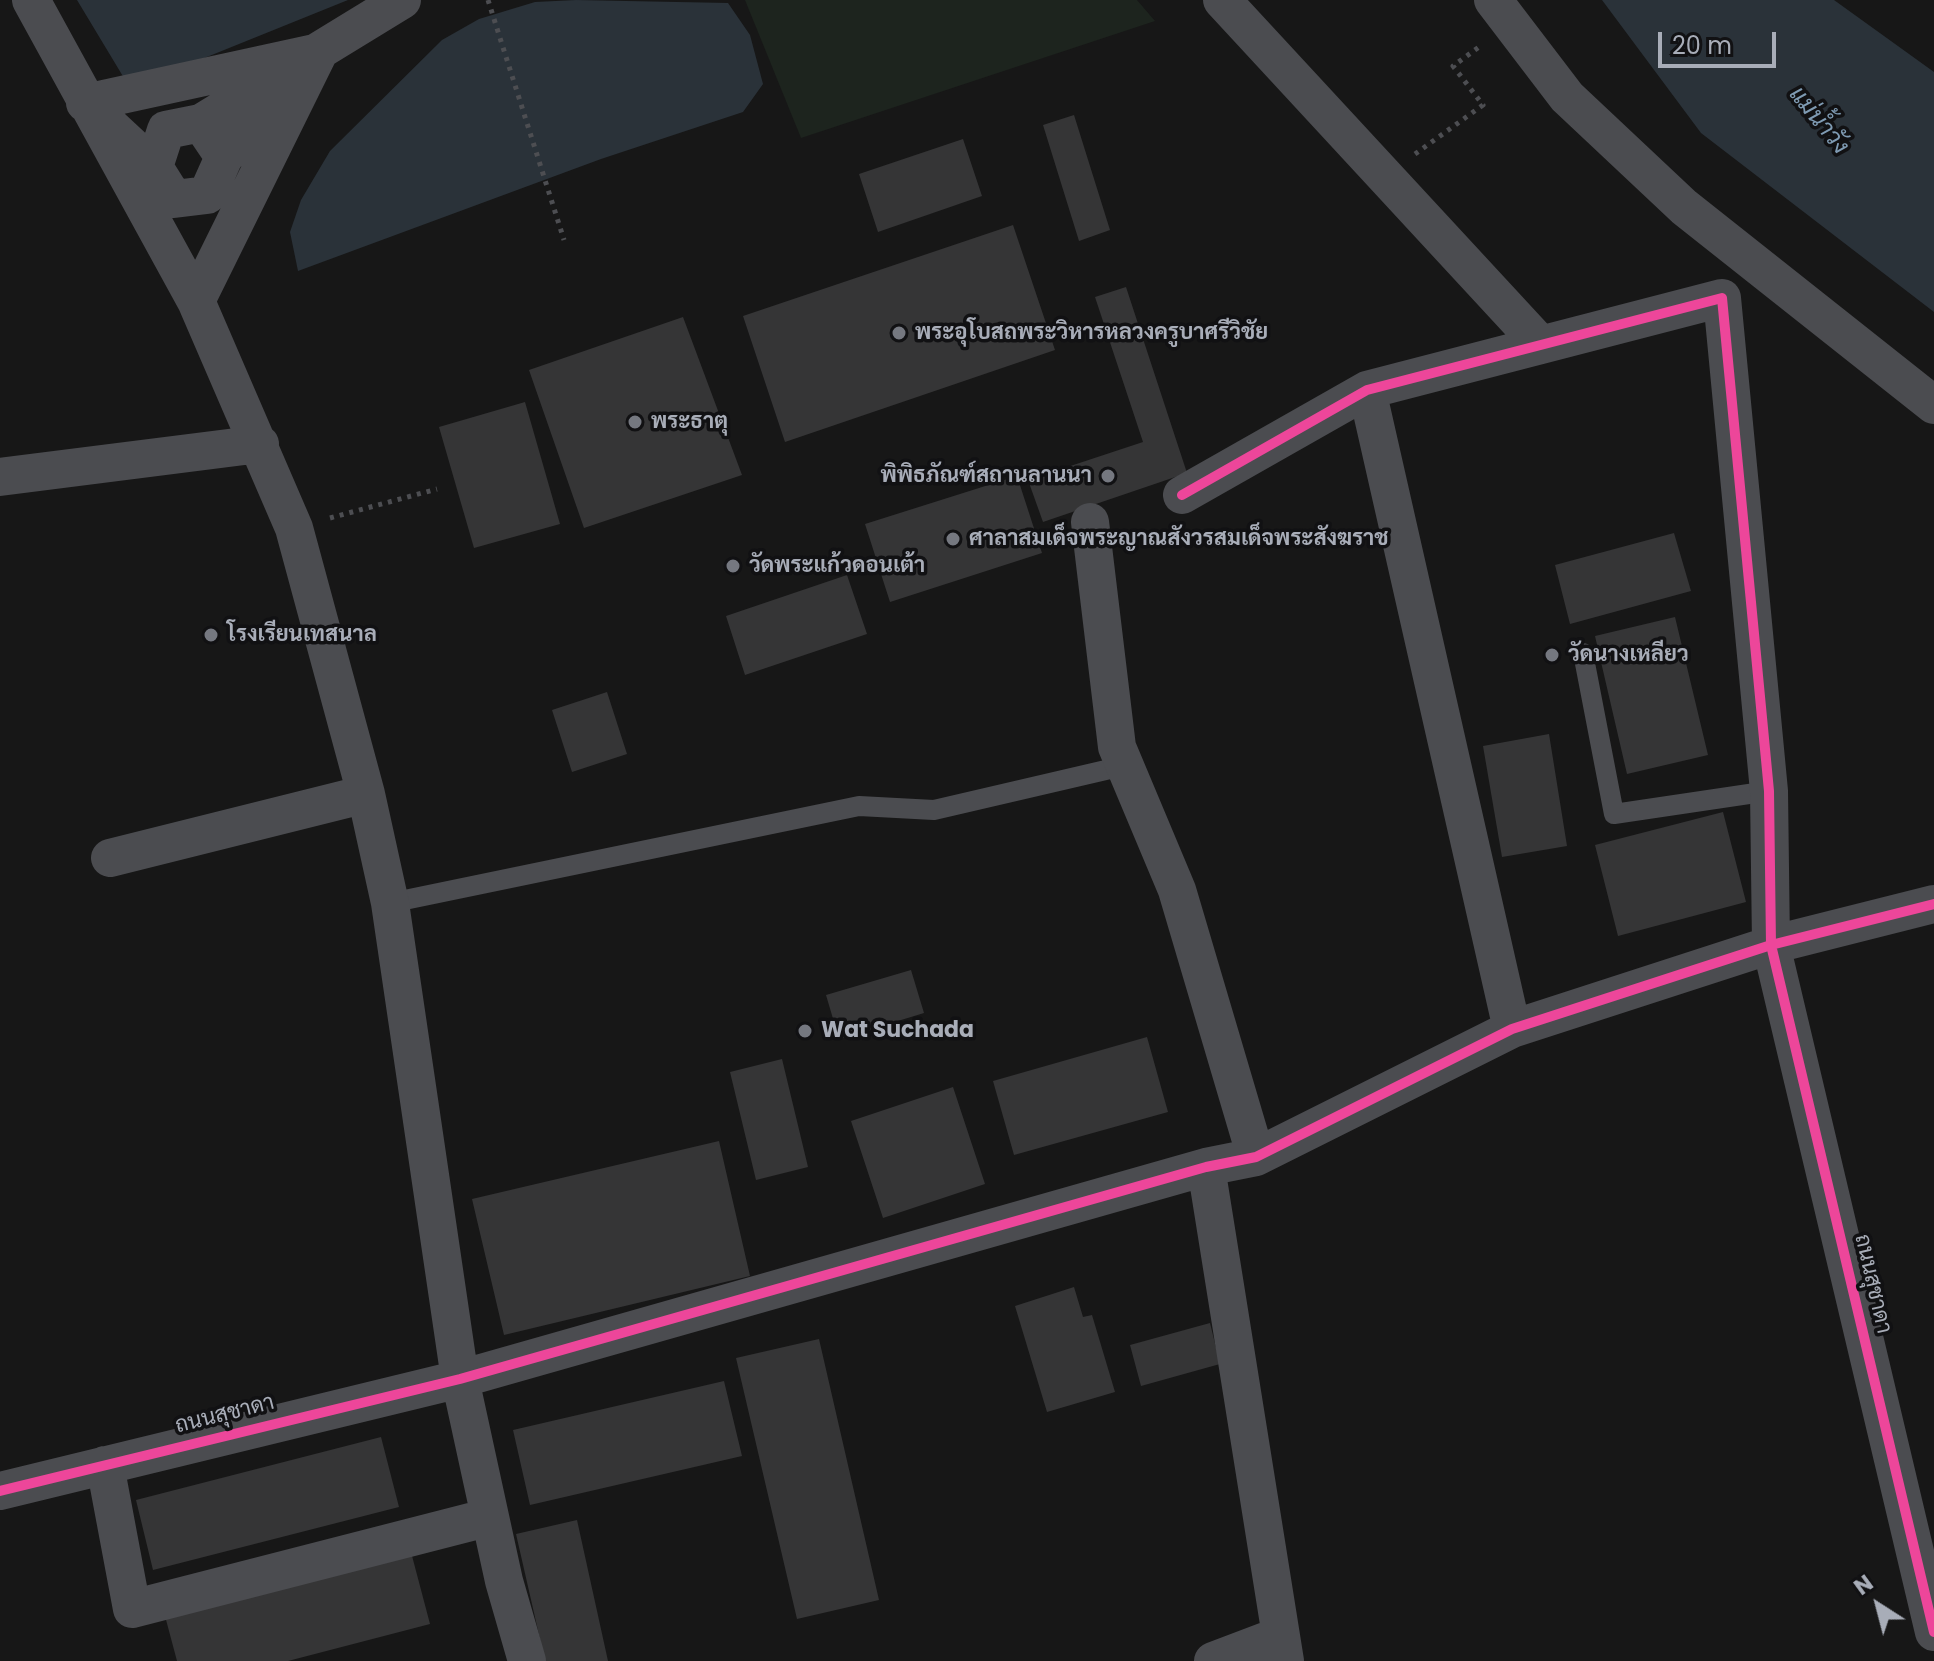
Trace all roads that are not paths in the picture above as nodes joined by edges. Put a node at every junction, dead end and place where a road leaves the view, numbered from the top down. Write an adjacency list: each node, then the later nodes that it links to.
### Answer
1 (31, 0): 6 (street)
2 (402, 0): 5 (street)
3 (1222, 0): 12 (street)
4 (1502, 12): 14 (street)
5 (319, 52): 6 (street); 7 (street); 8 (street); 11 (street)
6 (85, 103): 7 (street); 9 (street); 11 (street)
7 (184, 126): 8 (street); 9 (street)
8 (224, 157): 10 (street)
9 (154, 167): 10 (street)
10 (191, 197): 11 (street)
11 (196, 301): 15 (street)
12 (1541, 345): 13 (street); 21 (street, ถนนสุชาดา)
13 (1367, 390): 17 (street); 27 (street)
14 (1934, 405)
15 (260, 444): 16 (street); 22 (street)
16 (0, 477)
17 (1182, 495)
18 (1090, 522): 20 (street)
19 (1583, 653): 21 (lane)
20 (1123, 766): 24 (lane); 28 (street)
21 (1769, 791): 26 (street, ถนนสุชาดา)
22 (366, 794): 23 (street); 24 (street)
23 (110, 858)
24 (390, 903): 30 (street)
25 (1934, 904): 26 (street, ถนนสุชาดา)
26 (1771, 945): 27 (street, ถนนสุชาดา); 34 (street, ถนนสุชาดา)
27 (1512, 1029): 28 (street, ถนนสุชาดา)
28 (1256, 1157): 29 (street, ถนนสุชาดา)
29 (1206, 1167): 30 (street, ถนนสุชาดา); 35 (street)
30 (460, 1379): 31 (street, ถนนสุชาดา); 33 (street)
31 (105, 1465): 32 (street, ถนนสุชาดา); 33 (street)
32 (0, 1491)
33 (490, 1517): 36 (street)
34 (1934, 1632)
35 (1282, 1648): 37 (street)
36 (527, 1661)
37 (1213, 1661)

